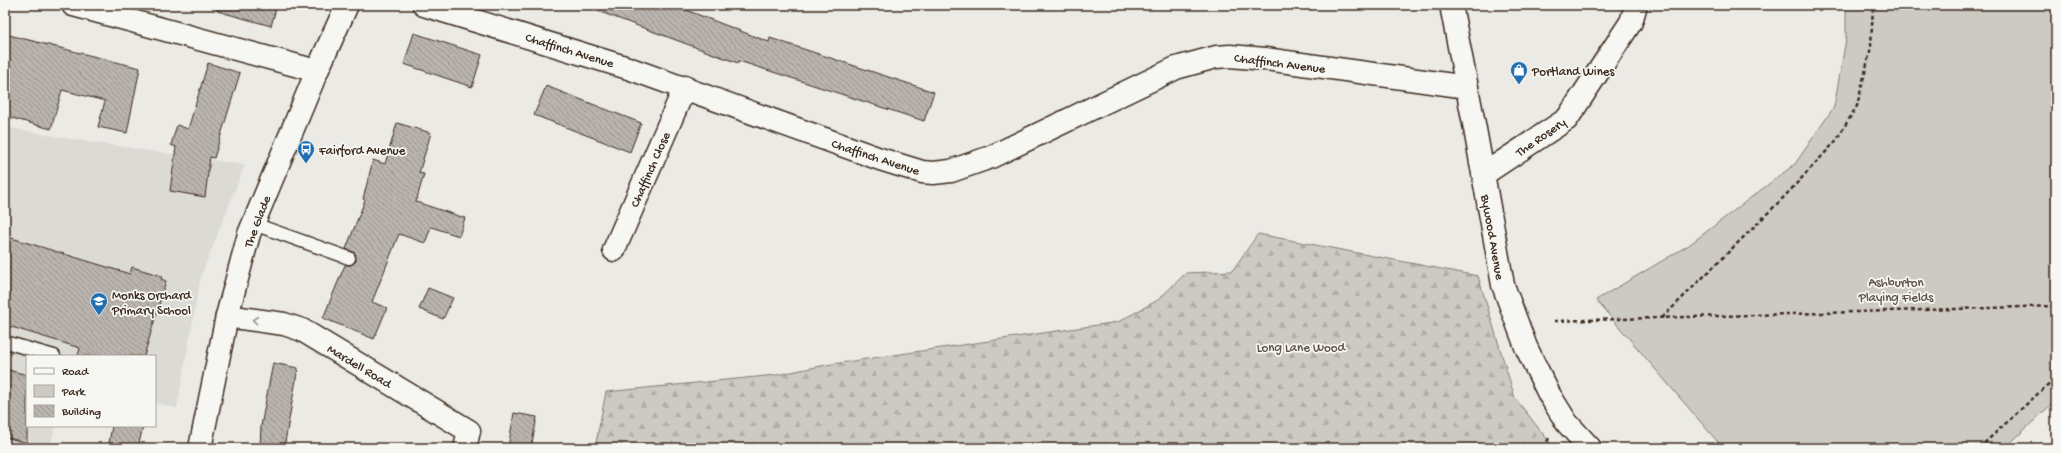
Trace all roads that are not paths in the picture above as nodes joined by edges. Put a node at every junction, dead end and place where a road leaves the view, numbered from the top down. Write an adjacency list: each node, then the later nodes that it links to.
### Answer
1 (73, 5): 6 (street)
2 (347, 5): 6 (street, The Glade)
3 (424, 5): 7 (street, Chaffinch Avenue)
4 (1451, 5): 8 (street, Bywood Avenue)
5 (1636, 5): 9 (street, The Rosery)
6 (317, 71): 10 (street, The Glade)
7 (685, 87): 8 (street, Chaffinch Avenue); 11 (street, Chaffinch Close)
8 (1467, 87): 9 (street, Bywood Avenue)
9 (1484, 174): 18 (street, Bywood Avenue)
10 (254, 224): 12 (lane); 13 (street, The Glade)
11 (614, 250)
12 (348, 258)
13 (227, 316): 16 (street, The Glade); 17 (street, Mardell Road, one-way to 13)
14 (5, 342): 15 (lane)
15 (50, 355)
16 (200, 448)
17 (466, 448)
18 (1590, 448)

